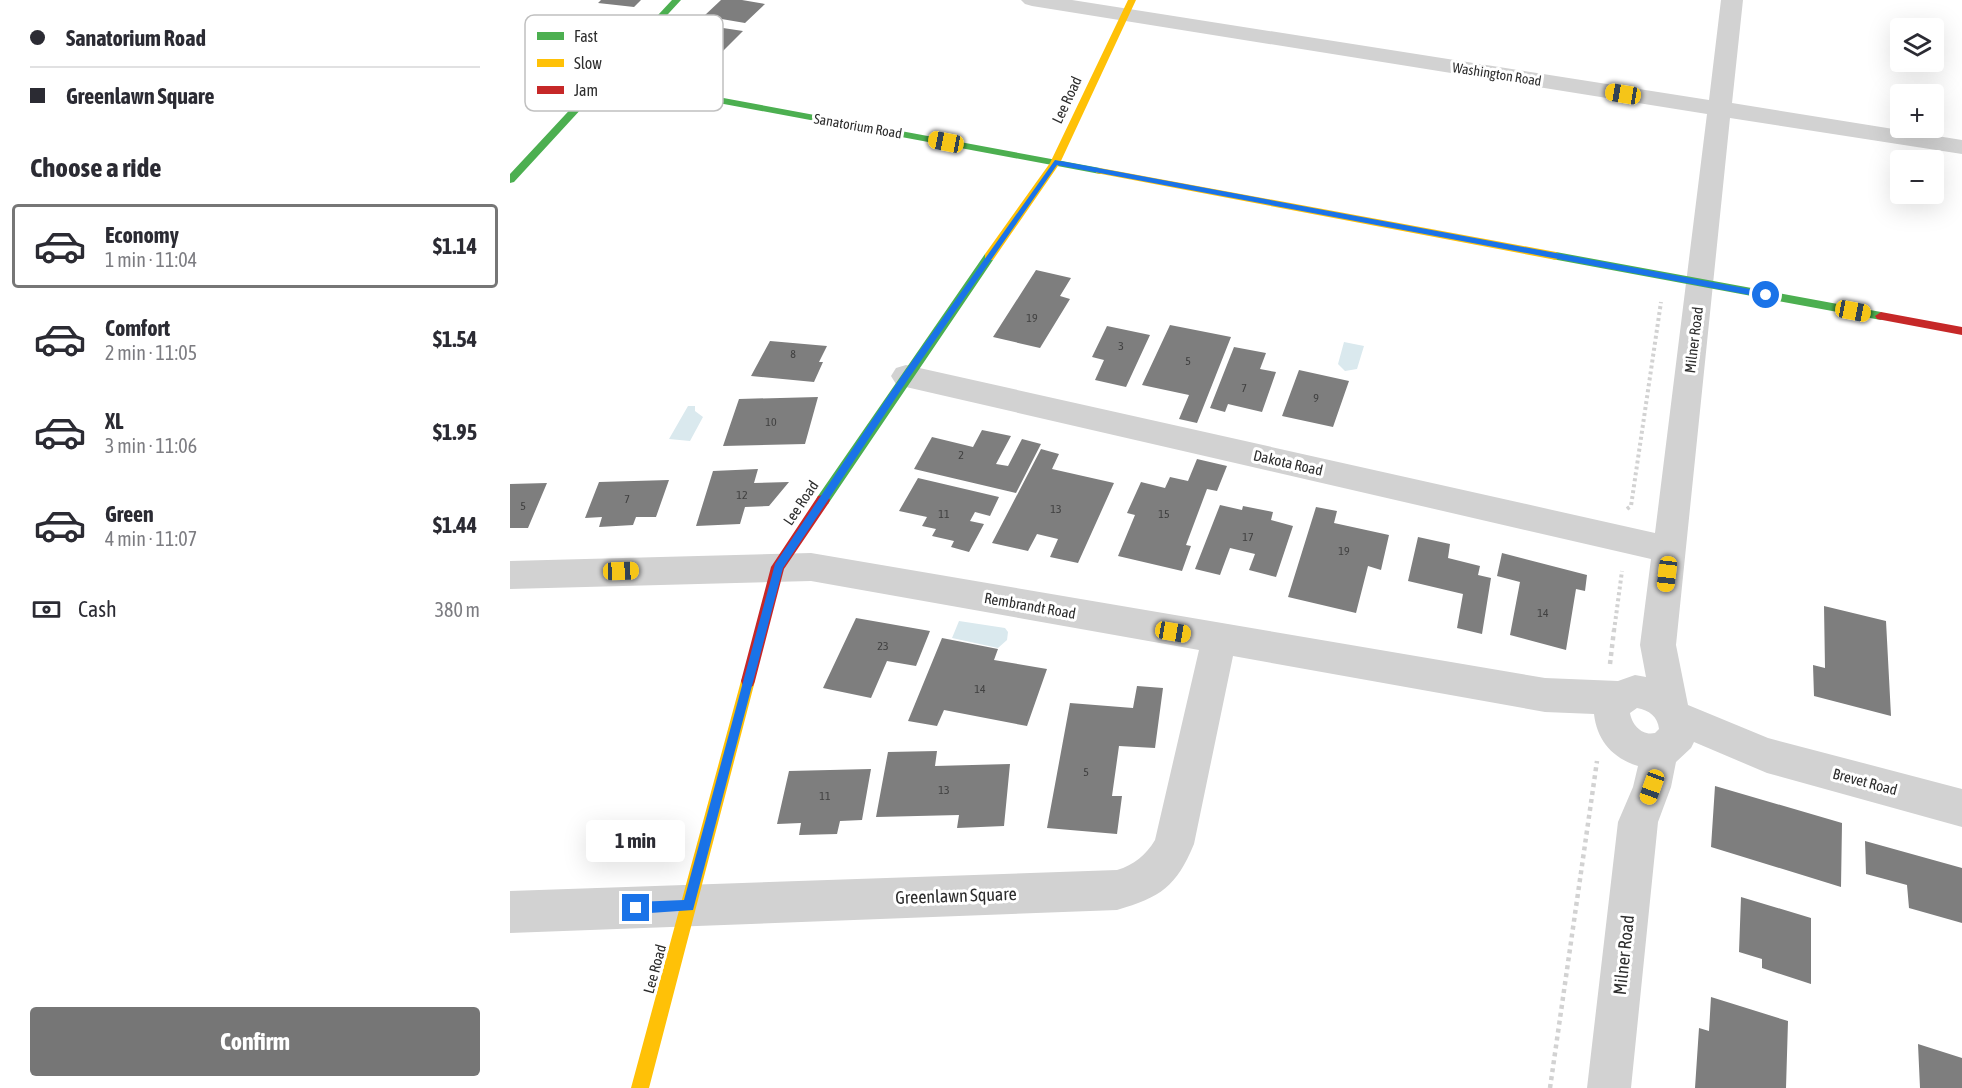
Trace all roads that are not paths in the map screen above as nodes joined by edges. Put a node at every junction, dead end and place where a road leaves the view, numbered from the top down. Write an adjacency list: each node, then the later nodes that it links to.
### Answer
1 (677, 0): 5 (street)
2 (1032, 0): 4 (street, Washington Road)
3 (1732, 0): 7 (street, Milner Road)
4 (1129, 7): 7 (street, Washington Road); 10 (street, Lee Road)
5 (663, 15)
6 (723, 101): 10 (street, Sanatorium Road)
7 (1719, 109): 9 (street, Washington Road); 12 (street, Milner Road)
8 (574, 111): 11 (street)
9 (1962, 147)
10 (1055, 163): 12 (street, Sanatorium Road); 14 (street, Lee Road)
11 (510, 180)
12 (1700, 283): 13 (street, Sanatorium Road); 15 (street, Milner Road)
13 (1962, 331)
14 (906, 376): 15 (street, Dakota Road); 16 (street, Lee Road)
15 (1670, 550): 19 (street, Milner Road)
16 (778, 567): 17 (street, Rembrandt Road); 18 (street, Rembrandt Road); 21 (street, Lee Road)
17 (510, 575)
18 (1219, 640): 19 (street, Rembrandt Road); 21 (street, Greenlawn Square)
19 (1646, 722): 20 (street, Brevet Road); 24 (street, Milner Road)
20 (1962, 808)
21 (689, 906): 22 (street, Greenlawn Square); 23 (street, Lee Road)
22 (510, 912)
23 (640, 1088)
24 (1609, 1088)

